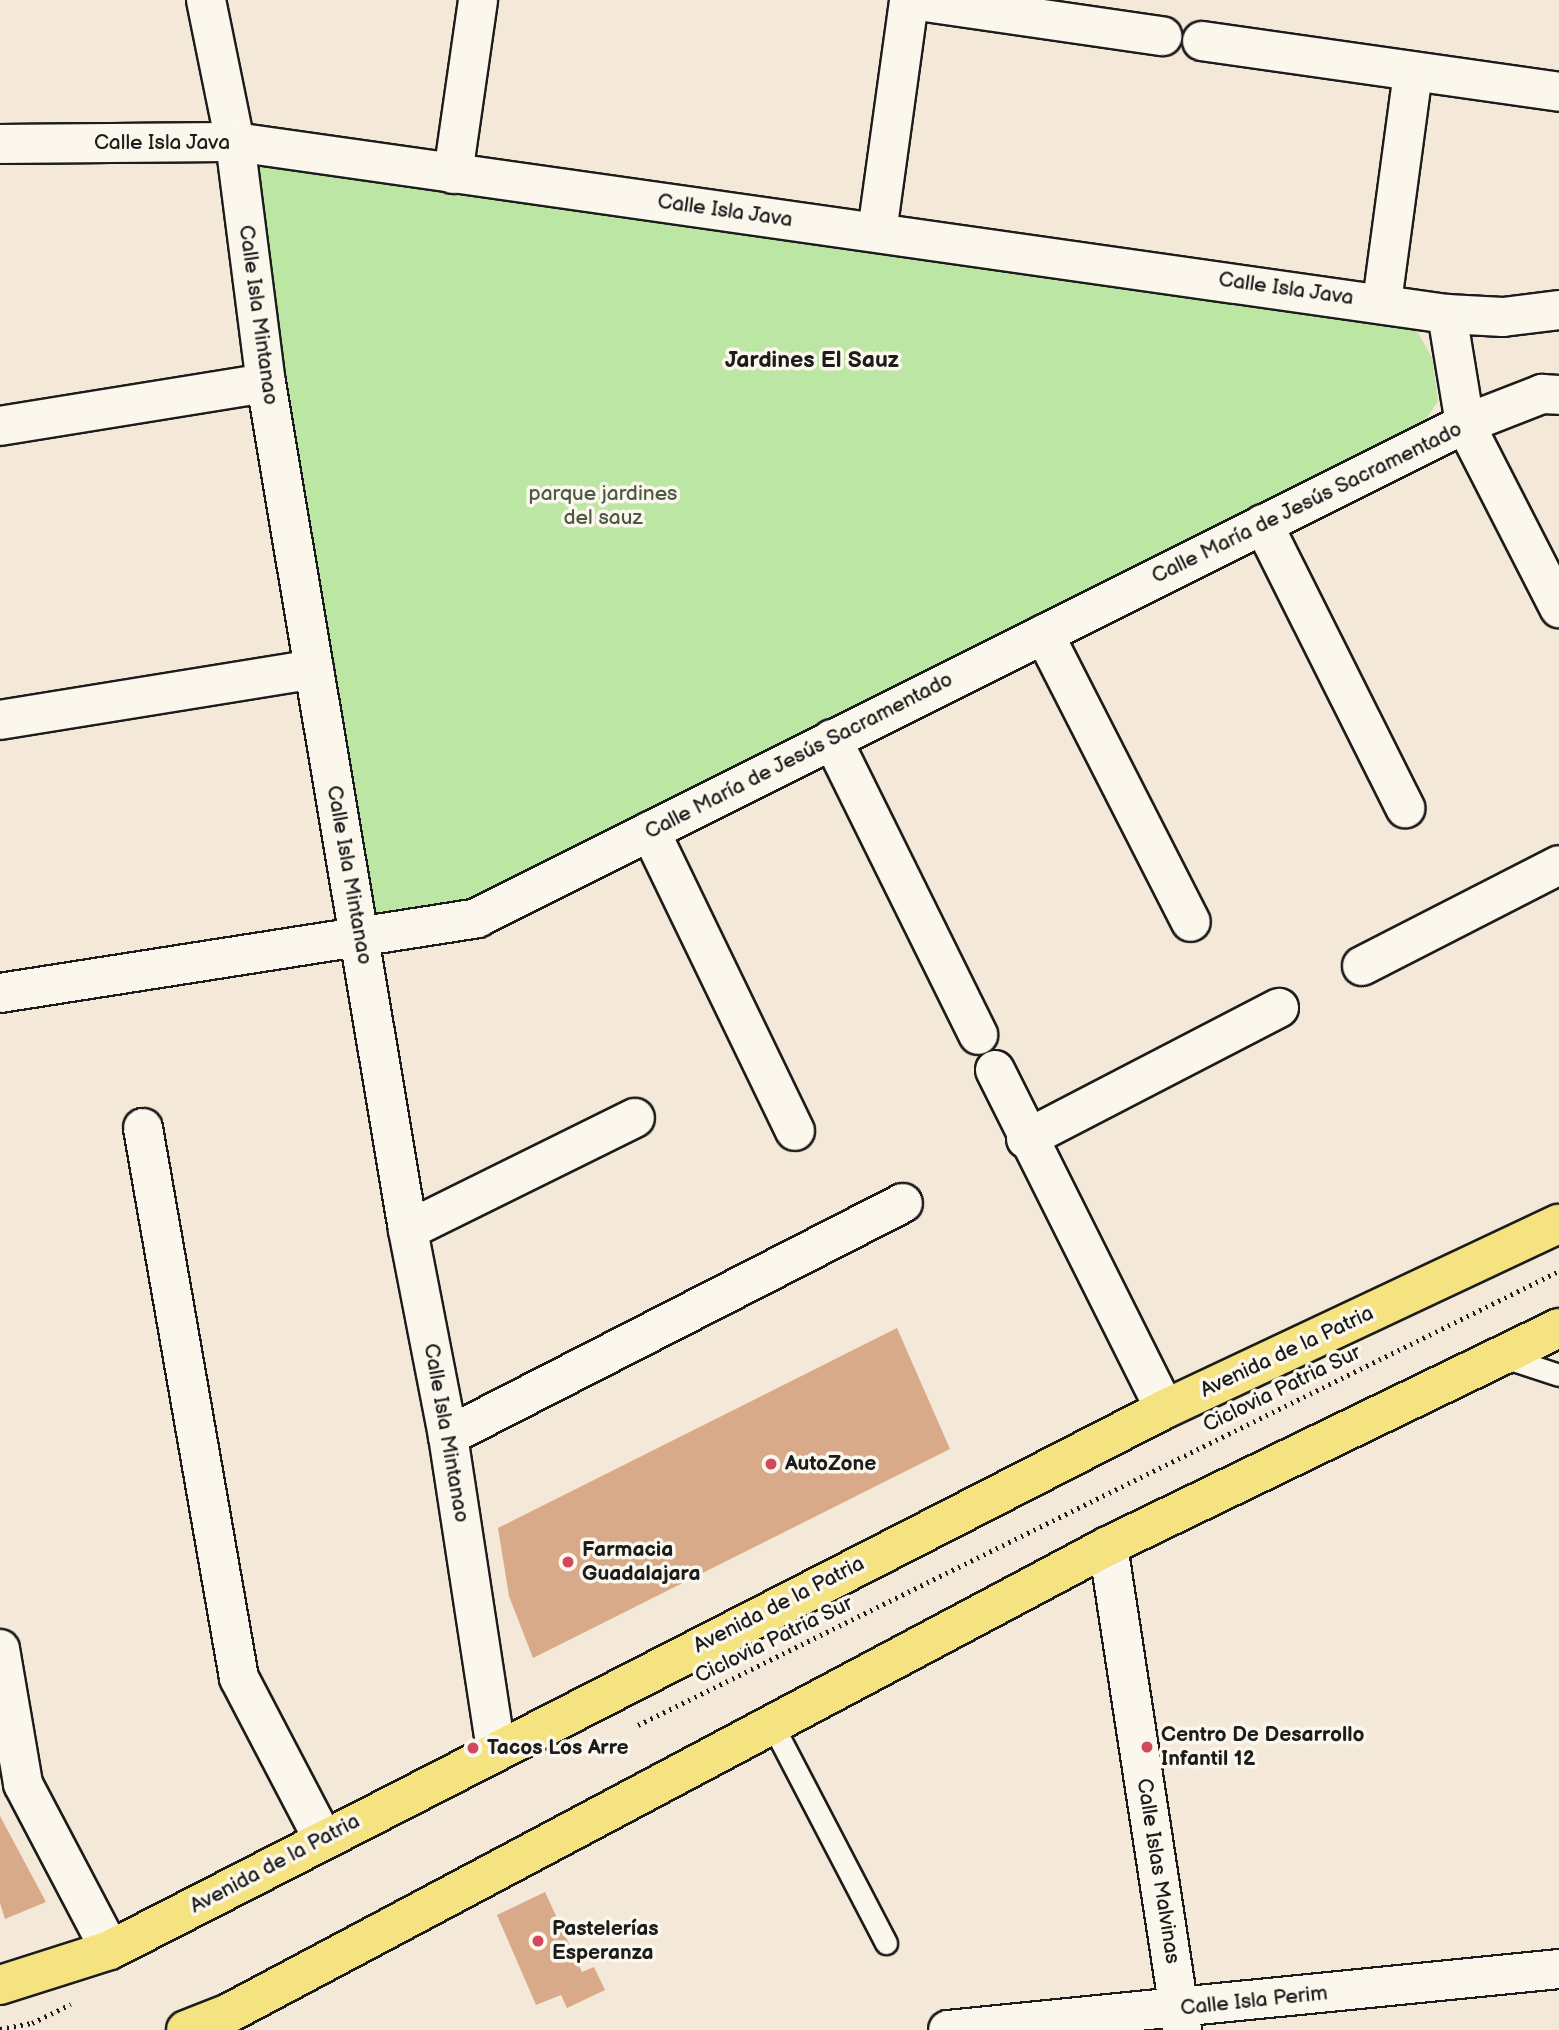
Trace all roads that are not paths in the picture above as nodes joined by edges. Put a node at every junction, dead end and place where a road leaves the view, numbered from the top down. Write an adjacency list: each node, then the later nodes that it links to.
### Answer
1 (206, 0): 8 (street, Calle Isla Mintanao)
2 (478, 0): 10 (street)
3 (910, 0): 4 (street); 11 (street)
4 (1162, 36)
5 (1202, 41): 6 (street)
6 (1413, 72): 7 (street); 12 (street)
7 (1559, 92)
8 (235, 142): 9 (street, Calle Isla Java); 10 (street, Calle Isla Java); 15 (street, Calle Isla Mintanao)
9 (0, 144)
10 (453, 174): 11 (street, Calle Isla Java)
11 (877, 232): 12 (street, Calle Isla Java)
12 (1382, 302): 14 (street, Calle Isla Java)
13 (1559, 310): 14 (street, Calle Isla Java)
14 (1447, 314): 17 (street)
15 (266, 383): 18 (street); 22 (street, Calle Isla Mintanao)
16 (1559, 395): 17 (street, Calle María de Jesús Sacramentado)
17 (1465, 424): 19 (street, Calle María de Jesús Sacramentado); 20 (street)
18 (0, 426)
19 (1263, 524): 21 (street, Calle María de Jesús Sacramentado); 25 (street)
20 (1559, 608)
21 (1044, 634): 24 (street, Calle María de Jesús Sacramentado); 28 (street)
22 (314, 669): 23 (street); 29 (street, Calle Isla Mintanao)
23 (0, 720)
24 (832, 739): 26 (street, Calle María de Jesús Sacramentado); 33 (street)
25 (1405, 808)
26 (650, 831): 29 (street, Calle María de Jesús Sacramentado); 37 (street)
27 (1559, 865): 30 (street)
28 (1191, 922)
29 (359, 938): 31 (street, Calle María de Jesús Sacramentado); 41 (street, Calle Isla Mintanao)
30 (1362, 966)
31 (0, 993)
32 (1279, 1009): 38 (street)
33 (978, 1035)
34 (995, 1070): 38 (street)
35 (635, 1118): 41 (street)
36 (142, 1128): 51 (street)
37 (795, 1131)
38 (1026, 1139): 45 (street)
39 (903, 1203): 46 (street)
40 (1559, 1224): 45 (main road, Avenida de la Patria)
41 (408, 1230): 46 (street, Calle Isla Mintanao)
42 (1559, 1328): 43 (main road)
43 (1501, 1356): 44 (lane); 47 (main road)
44 (1559, 1375)
45 (1165, 1409): 50 (main road, Avenida de la Patria)
46 (448, 1436): 50 (street, Calle Isla Mintanao)
47 (1108, 1546): 49 (main road); 56 (street, Calle Islas Malvinas)
48 (0, 1649): 53 (street)
49 (772, 1724): 52 (lane); 57 (main road)
50 (495, 1749): 51 (main road, Avenida de la Patria)
51 (323, 1839): 53 (main road, Avenida de la Patria)
52 (886, 1943)
53 (110, 1950): 55 (main road, Avenida de la Patria)
54 (1559, 1969): 56 (street, Calle Isla Perim)
55 (0, 1985)
56 (1181, 2020): 58 (street, Calle Isla Perim)
57 (186, 2030)
58 (948, 2030)

